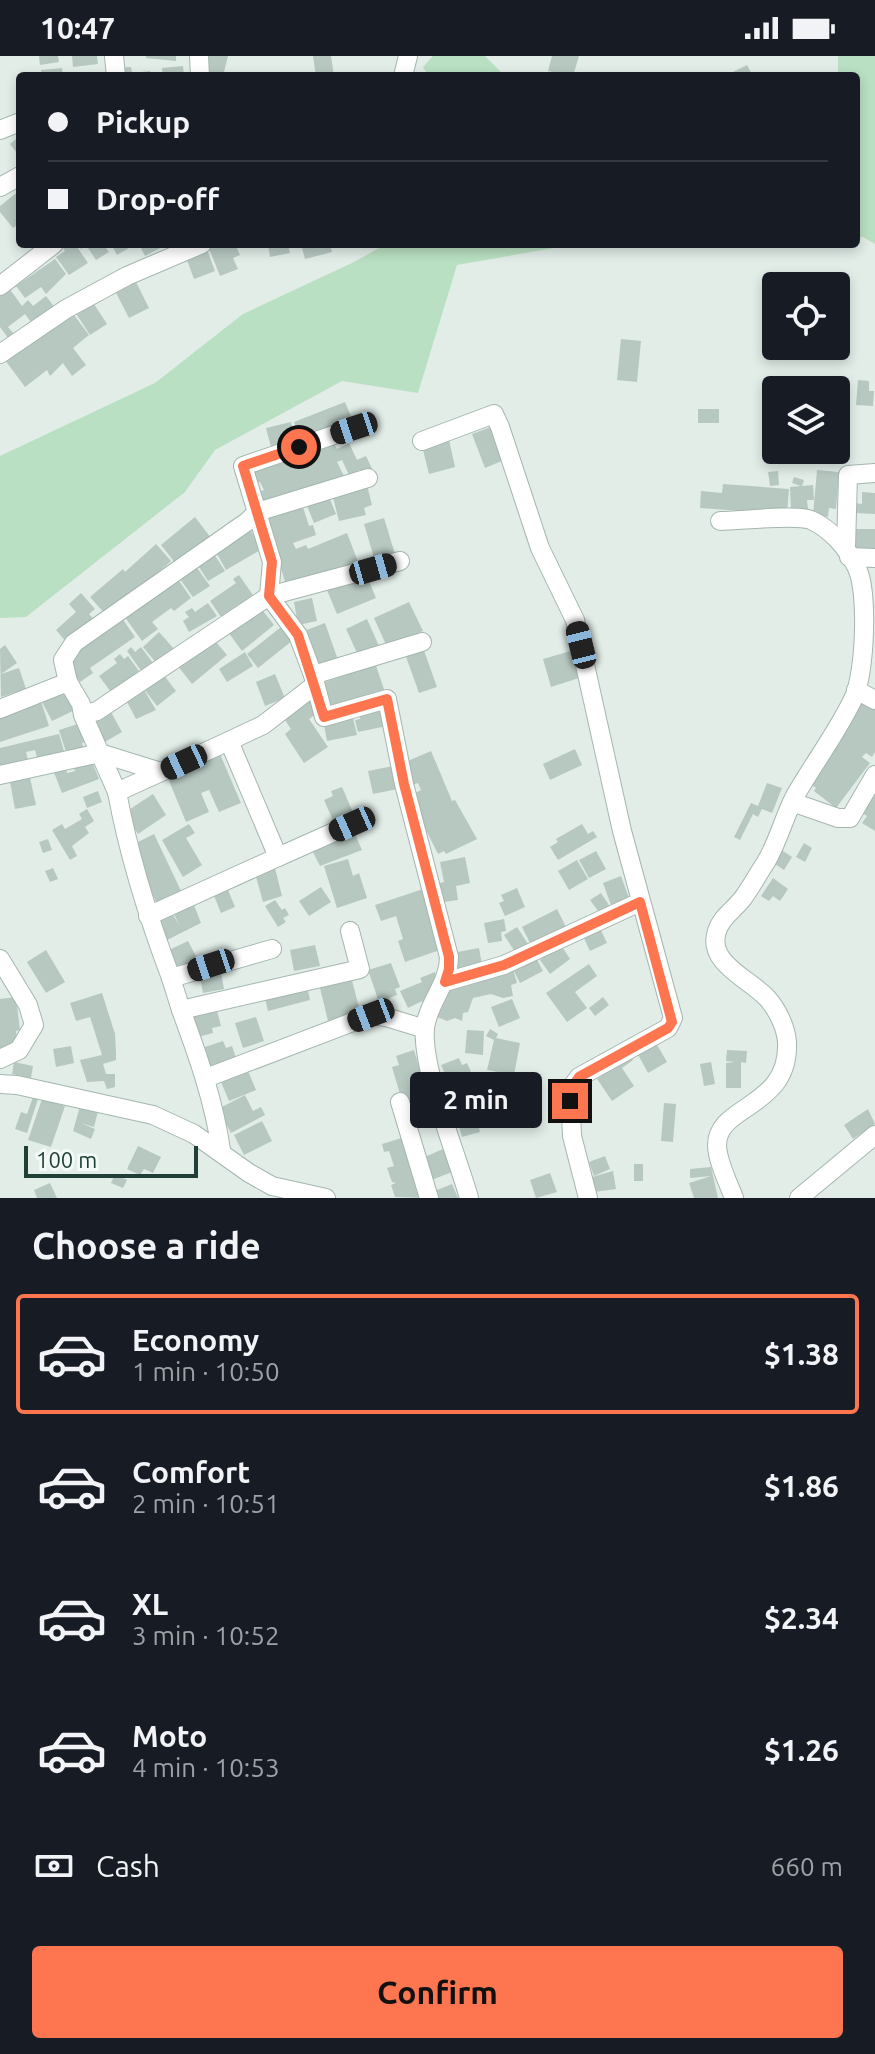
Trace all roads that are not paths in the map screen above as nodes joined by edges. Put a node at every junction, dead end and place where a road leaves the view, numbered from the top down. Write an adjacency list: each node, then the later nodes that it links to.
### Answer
1 (49, 248): 3 (street)
2 (193, 248): 4 (street)
3 (0, 286)
4 (0, 354)
5 (354, 428): 9 (street)
6 (422, 441): 31 (street)
7 (875, 473): 11 (street)
8 (368, 478): 9 (street)
9 (257, 512): 14 (street); 17 (street)
10 (720, 521): 11 (street)
11 (848, 553): 12 (street); 18 (street)
12 (875, 558)
13 (400, 561): 14 (street)
14 (269, 596): 16 (street); 21 (street)
15 (422, 642): 16 (street)
16 (314, 680): 22 (street); 37 (street)
17 (68, 682): 20 (street); 21 (street)
18 (866, 689): 19 (street); 28 (street)
19 (875, 700)
20 (0, 709)
21 (83, 715): 23 (street)
22 (229, 741): 24 (street); 30 (street)
23 (100, 753): 24 (street); 25 (street); 27 (street)
24 (161, 772): 27 (street)
25 (0, 775)
26 (875, 775): 28 (street)
27 (117, 792): 32 (street)
28 (792, 802): 50 (street)
29 (352, 824): 30 (street)
30 (278, 857): 32 (street)
31 (640, 902): 37 (street); 49 (street)
32 (148, 916): 36 (street)
33 (350, 931): 38 (street)
34 (272, 949): 36 (street)
35 (0, 959): 40 (street)
36 (171, 978): 38 (street)
37 (445, 982): 39 (street)
38 (181, 1010): 41 (street)
39 (425, 1029): 41 (street); 48 (street)
40 (0, 1059)
41 (206, 1078): 45 (street)
42 (0, 1084): 45 (street)
43 (400, 1102): 47 (street)
44 (875, 1135): 51 (street)
45 (221, 1150): 46 (street)
46 (326, 1198)
47 (429, 1198)
48 (469, 1198)
49 (588, 1198)
50 (734, 1198)
51 (799, 1198)

